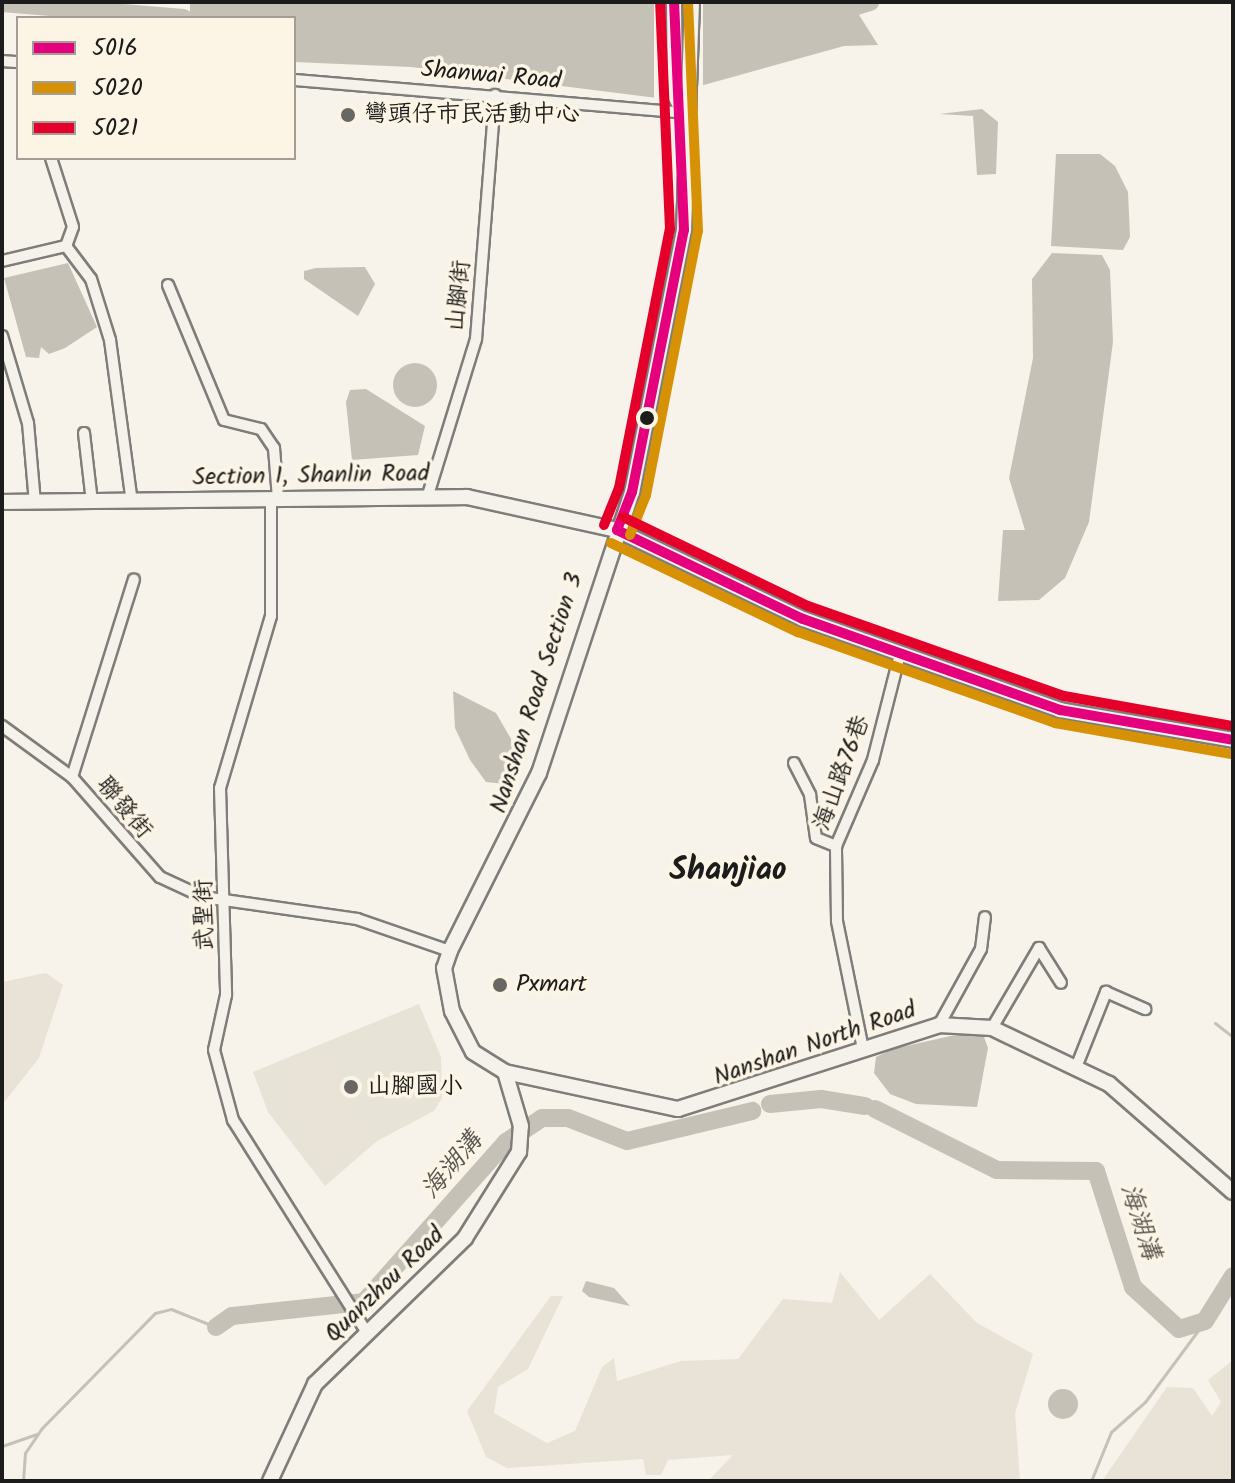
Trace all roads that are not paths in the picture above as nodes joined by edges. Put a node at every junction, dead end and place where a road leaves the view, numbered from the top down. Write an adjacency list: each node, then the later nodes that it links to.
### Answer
1 (674, 2): 5 (street)
2 (692, 2): 5 (street)
3 (296, 80): 4 (street, Shanwai Road)
4 (495, 95): 5 (street, Shanwai Road); 12 (street, 山腳街)
5 (684, 113): 18 (street, Nanshan Road Section 3)
6 (52, 160): 7 (street)
7 (66, 246): 8 (street); 16 (street)
8 (2, 261)
9 (168, 285): 13 (street, 武聖街)
10 (2, 336): 17 (street)
11 (84, 433): 15 (street)
12 (428, 495): 13 (street, Section 1, Shanlin Road); 18 (street, Section 1, Shanlin Road)
13 (275, 499): 16 (street, Section 1, Shanlin Road); 26 (street, 武聖街)
14 (2, 502): 17 (street, Section 1, Shanlin Road)
15 (92, 502): 16 (street, Section 1, Shanlin Road); 17 (street, Section 1, Shanlin Road)
16 (132, 502)
17 (35, 503)
18 (617, 530): 20 (street, Section 1, Shanlin Road); 28 (street, Nanshan Road Section 3)
19 (134, 579): 24 (street)
20 (900, 654): 22 (street, Section 1, Shanlin Road); 25 (street, 海山路76巷)
21 (2, 726): 24 (street, 聯發街)
22 (1233, 740)
23 (794, 763): 25 (street)
24 (72, 777): 26 (street, 聯發街)
25 (836, 846): 33 (street, 海山路76巷)
26 (226, 900): 28 (street, 聯發街); 37 (street, 武聖街)
27 (985, 917): 31 (street)
28 (450, 951): 35 (street, Nanshan Road Section 3)
29 (1061, 983): 32 (street)
30 (1145, 1009): 34 (street)
31 (939, 1025): 32 (street, Nanshan North Road); 33 (street, Nanshan North Road)
32 (992, 1028): 34 (street, Nanshan North Road)
33 (863, 1049): 35 (street, Nanshan North Road)
34 (1077, 1065): 36 (street, Nanshan North Road)
35 (505, 1072): 37 (street, Quanzhou Road)
36 (1233, 1192)
37 (368, 1334): 38 (street, Quanzhou Road)
38 (270, 1481)

